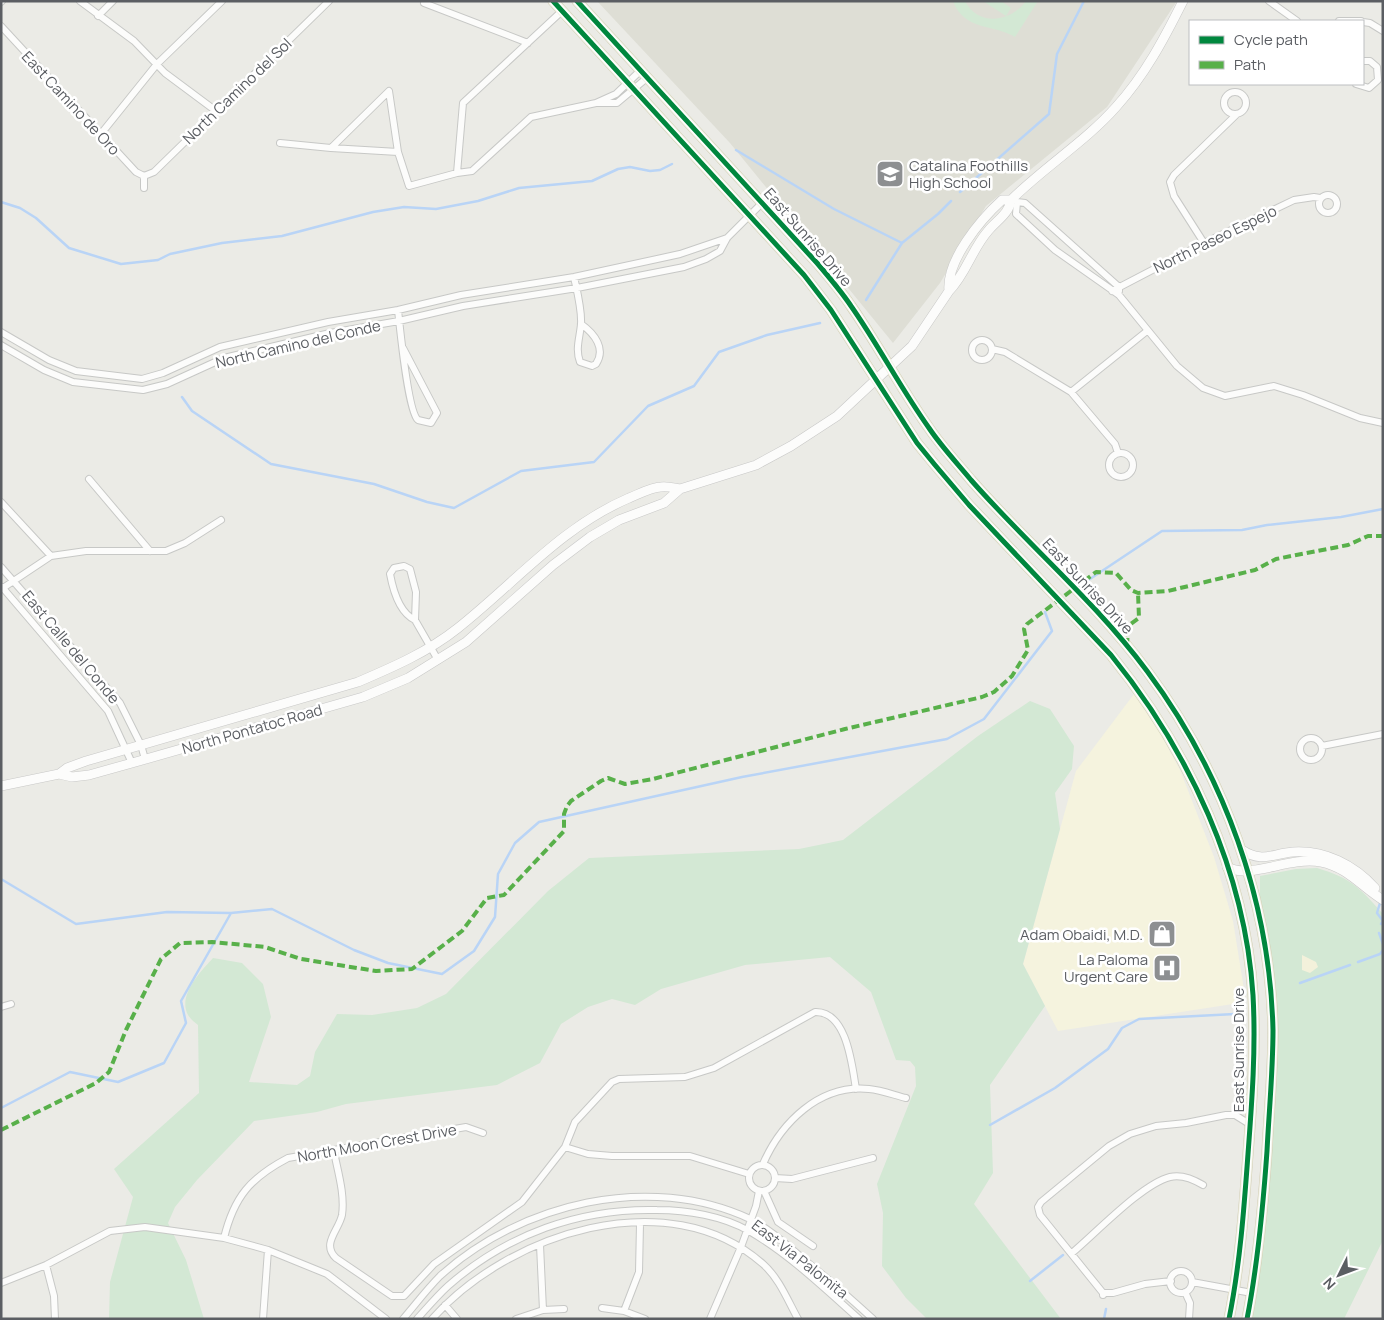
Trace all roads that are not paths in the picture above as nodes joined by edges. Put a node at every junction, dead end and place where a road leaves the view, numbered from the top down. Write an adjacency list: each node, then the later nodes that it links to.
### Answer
1 (80, 1): 11 (street)
2 (113, 1): 11 (street)
3 (222, 1): 18 (street)
4 (329, 1): 24 (street, North Camino del Sol)
5 (553, 1): 10 (main road, East Sunrise Drive)
6 (578, 1): 20 (main road, East Sunrise Drive)
7 (1183, 1): 34 (street, North Pontatoc Road)
8 (1269, 1): 12 (street)
9 (424, 4): 16 (street)
10 (562, 10): 16 (street); 22 (main road, East Sunrise Drive)
11 (98, 16): 18 (street)
12 (1296, 20)
13 (1364, 22): 15 (street)
14 (1, 26): 26 (street, East Camino de Oro)
15 (1383, 31)
16 (528, 43): 30 (street)
17 (1364, 61): 19 (street)
18 (157, 64): 24 (street); 26 (street)
19 (1381, 70): 21 (street)
20 (645, 73): 22 (street); 22 (street); 35 (main road, East Sunrise Drive)
21 (1358, 85)
22 (631, 86): 23 (street); 23 (street); 36 (main road, East Sunrise Drive)
23 (596, 103): 30 (street)
24 (216, 111): 31 (street, North Camino del Sol)
25 (1237, 114): 39 (street)
26 (100, 135): 31 (street, East Camino de Oro)
27 (280, 143): 28 (street)
28 (331, 148): 29 (street); 29 (street)
29 (398, 152): 30 (street)
30 (457, 173)
31 (144, 176): 32 (street)
32 (144, 188)
33 (1320, 198): 39 (street, North Paseo Espejo)
34 (1013, 200): 37 (street, North Pontatoc Road); 40 (street, North Pontatoc Road); 42 (street); 45 (street)
35 (762, 203): 36 (street, North Camino del Conde); 55 (main road, East Sunrise Drive)
36 (750, 215): 38 (street, North Camino del Conde); 56 (main road, East Sunrise Drive)
37 (982, 218): 40 (street); 44 (street, North Pontatoc Road)
38 (727, 238): 41 (street, North Camino del Conde); 43 (street, North Camino del Conde)
39 (1204, 243): 42 (street, North Paseo Espejo)
40 (971, 255): 44 (street, North Pontatoc Road)
41 (574, 277): 43 (street); 47 (street, North Camino del Conde)
42 (1119, 287): 45 (street, North Paseo Espejo); 46 (street)
43 (577, 288): 48 (street, North Camino del Conde); 49 (street)
44 (949, 291): 55 (street, North Pontatoc Road)
45 (1112, 291): 46 (street)
46 (1119, 295): 50 (street)
47 (398, 310): 48 (street, North Camino del Conde); 51 (street, North Camino del Conde)
48 (399, 321): 52 (street, North Camino del Conde); 53 (street, North Camino del Conde)
49 (581, 324): 49 (street)
50 (1147, 331): 57 (street); 58 (street)
51 (1, 332)
52 (1, 345)
53 (403, 348): 53 (street, North Camino del Conde)
54 (992, 349): 57 (street)
55 (890, 366): 56 (street, North Pontatoc Road); 72 (main road, East Sunrise Drive)
56 (876, 380): 61 (street, North Pontatoc Road); 73 (main road, East Sunrise Drive)
57 (1071, 392): 59 (street)
58 (1383, 423)
59 (1118, 454)
60 (89, 478): 64 (street)
61 (680, 489): 70 (street, North Pontatoc Road); 71 (street, North Pontatoc Road)
62 (1, 502): 65 (street)
63 (221, 520): 64 (street)
64 (150, 551): 65 (street)
65 (51, 556): 67 (street)
66 (1, 567): 67 (street, East Calle del Conde)
67 (13, 580): 68 (street); 75 (street, East Calle del Conde)
68 (2, 587): 77 (street, East Calle del Conde)
69 (415, 620): 69 (street); 70 (street)
70 (431, 647): 71 (street); 75 (street, North Pontatoc Road)
71 (438, 660): 78 (street, North Pontatoc Road)
72 (1147, 671): 73 (main road); 82 (main road, East Sunrise Drive)
73 (1132, 680): 83 (main road, East Sunrise Drive)
74 (1383, 734): 76 (street)
75 (140, 745): 77 (street, North Pontatoc Road); 78 (street, East Calle del Conde)
76 (1322, 746)
77 (127, 749): 79 (street, East Calle del Conde); 80 (street, North Pontatoc Road)
78 (145, 759): 79 (street, North Pontatoc Road)
79 (132, 764): 80 (street, North Pontatoc Road)
80 (59, 774): 81 (street, North Pontatoc Road)
81 (1, 786)
82 (1242, 850): 84 (main road, East Sunrise Drive); 85 (street)
83 (1227, 867): 84 (street); 88 (main road, East Sunrise Drive)
84 (1248, 873): 85 (street); 89 (main road, East Sunrise Drive)
85 (1383, 899)
86 (11, 1004): 87 (street)
87 (1, 1006)
88 (1254, 1076): 89 (main road); 92 (main road, East Sunrise Drive)
89 (1272, 1077): 117 (main road, East Sunrise Drive)
90 (856, 1089): 91 (street); 94 (street); 97 (street)
91 (906, 1098)
92 (1251, 1125): 110 (street); 115 (main road, East Sunrise Drive)
93 (484, 1133): 95 (street, North Moon Crest Drive)
94 (564, 1147): 95 (street); 98 (street)
95 (334, 1152): 105 (street, North Moon Crest Drive)
96 (873, 1158): 99 (street)
97 (763, 1164): 98 (street); 99 (street)
98 (749, 1174): 101 (street)
99 (775, 1178): 101 (street)
100 (1203, 1185): 110 (street)
101 (762, 1191): 102 (street); 107 (street)
102 (752, 1220): 104 (street); 126 (street, East Via Palomita); 135 (street, East Via Palomita)
103 (640, 1224): 106 (street); 108 (street); 122 (street)
104 (748, 1230): 108 (street); 127 (street, East Via Palomita); 134 (street, East Via Palomita)
105 (224, 1238): 109 (street); 111 (street)
106 (540, 1245): 118 (street); 121 (street)
107 (814, 1246)
108 (741, 1247): 132 (street); 133 (street)
109 (268, 1250): 124 (street); 125 (street)
110 (1072, 1253): 112 (street)
111 (46, 1265): 114 (street); 123 (street)
112 (1171, 1281): 113 (street); 116 (street)
113 (1192, 1282): 115 (street); 116 (street)
114 (1, 1283)
115 (1235, 1290): 117 (street); 137 (main road, East Sunrise Drive)
116 (1185, 1292): 136 (street)
117 (1252, 1294): 138 (main road, East Sunrise Drive)
118 (446, 1306): 128 (street); 129 (street)
119 (602, 1308): 122 (street)
120 (564, 1309): 121 (street)
121 (543, 1310): 130 (street)
122 (624, 1311): 131 (street)
123 (55, 1319)
124 (263, 1319)
125 (386, 1319)
126 (403, 1319)
127 (417, 1319)
128 (432, 1319)
129 (458, 1319)
130 (516, 1319)
131 (645, 1319)
132 (710, 1319)
133 (798, 1319)
134 (859, 1319)
135 (873, 1319)
136 (1189, 1319)
137 (1228, 1319)
138 (1247, 1319)

